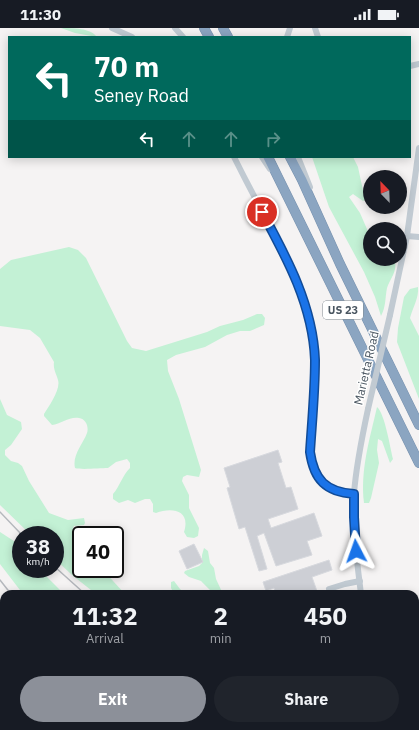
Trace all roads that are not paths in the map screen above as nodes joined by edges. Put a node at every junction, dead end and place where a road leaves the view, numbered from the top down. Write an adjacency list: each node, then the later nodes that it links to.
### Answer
1 (112, 28): 3 (street)
2 (175, 28): 4 (street)
3 (130, 36)
4 (182, 36)
5 (419, 148): 12 (street, Marietta Road)
6 (235, 158): 18 (street)
7 (263, 158): 11 (street)
8 (268, 158): 11 (highway, US 23)
9 (291, 158): 14 (highway, US 23)
10 (298, 158): 14 (street)
11 (282, 185): 17 (highway, US 23)
12 (407, 236): 13 (street)
13 (419, 237)
14 (340, 264): 16 (highway, US 23)
15 (400, 266): 18 (street, Marietta Road, bridge)
16 (419, 425)
17 (419, 463)
18 (354, 494): 19 (street, Marietta Road)
19 (360, 581): 20 (street); 21 (street, Marietta Road)
20 (330, 590)
21 (361, 590)

